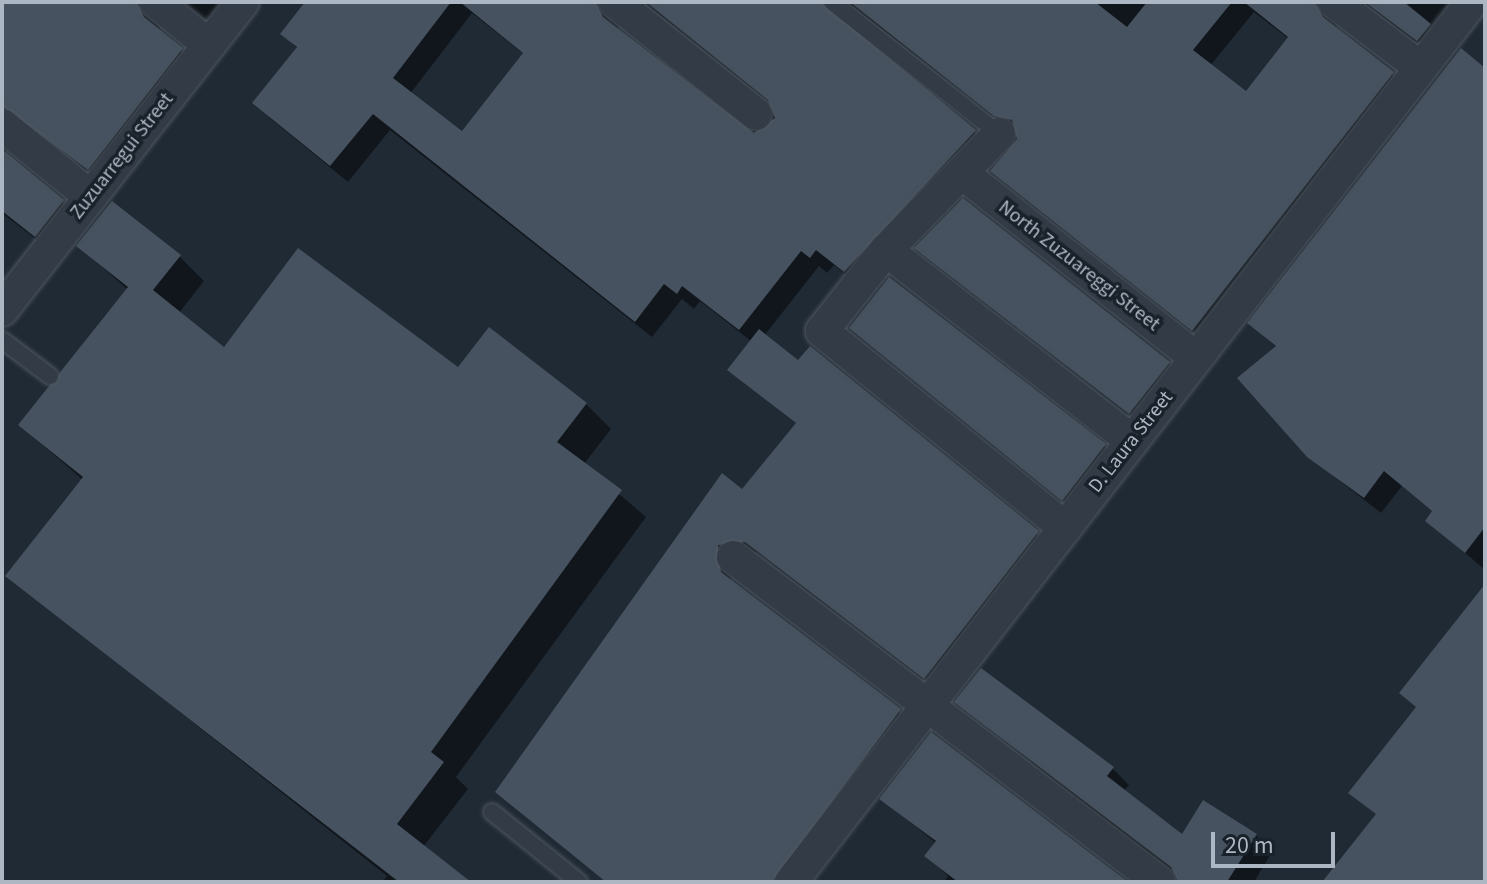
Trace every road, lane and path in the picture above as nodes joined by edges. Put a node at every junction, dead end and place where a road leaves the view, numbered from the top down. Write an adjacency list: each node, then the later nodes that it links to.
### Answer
1 (156, 2): 7 (street)
2 (243, 2): 7 (street, Zuzuarregui Street)
3 (615, 2): 9 (street)
4 (832, 2): 11 (lane)
5 (1334, 2): 8 (street)
6 (1472, 2): 8 (street, D. Laura Street)
7 (209, 45): 13 (street, Zuzuarregui Street)
8 (1421, 68): 17 (street, D. Laura Street)
9 (756, 114)
10 (2, 125): 13 (street)
11 (999, 134): 12 (street)
12 (962, 173): 14 (street); 17 (street, North Zuzuareggi Street)
13 (91, 197): 15 (street, Zuzuarregui Street)
14 (886, 250): 19 (street); 20 (street)
15 (2, 310)
16 (2, 340): 18 (lane)
17 (1196, 358): 19 (street, D. Laura Street)
18 (50, 376)
19 (1132, 441): 20 (street, D. Laura Street)
20 (1065, 528): 22 (street, D. Laura Street)
21 (733, 557): 22 (street)
22 (926, 706): 25 (street, D. Laura Street); 26 (street)
23 (492, 812): 24 (lane)
24 (579, 882)
25 (791, 882)
26 (1159, 882)

